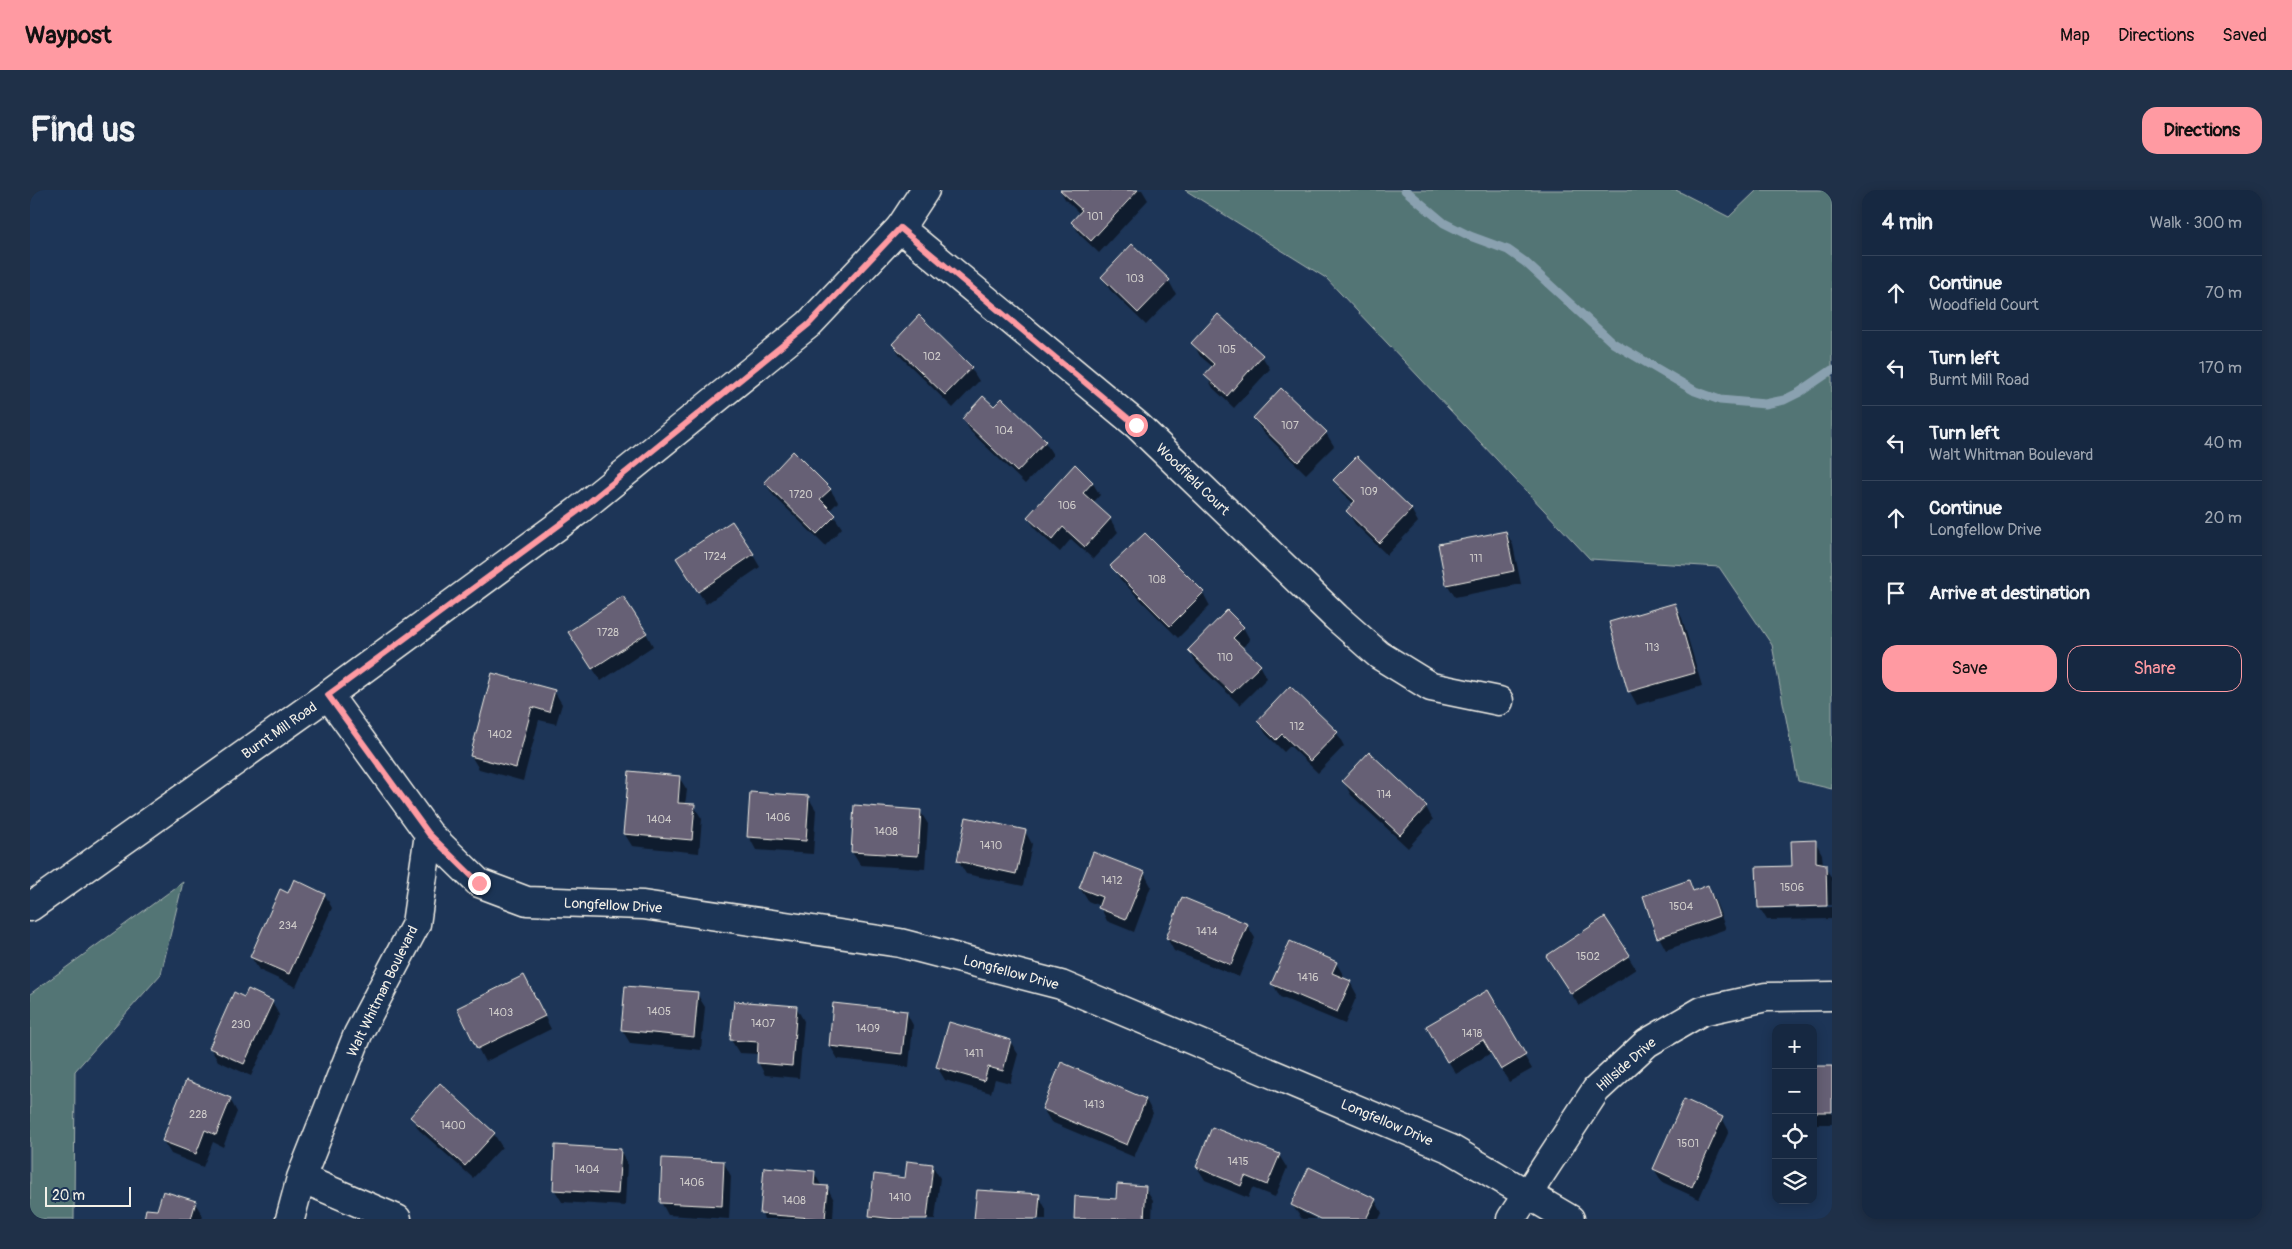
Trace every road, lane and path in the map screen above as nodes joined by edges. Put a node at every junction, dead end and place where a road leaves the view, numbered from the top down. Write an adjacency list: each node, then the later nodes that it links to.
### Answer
1 (925, 190): 2 (street, Burnt Mill Road)
2 (900, 228): 3 (street, Burnt Mill Road); 4 (street, Woodfield Court)
3 (328, 695): 5 (street); 6 (street, Burnt Mill Road)
4 (1499, 701)
5 (429, 834): 8 (street, Walt Whitman Boulevard); 9 (street, Longfellow Drive)
6 (30, 907)
7 (1832, 996): 9 (street, Hillside Drive)
8 (301, 1178): 10 (street, Walt Whitman Boulevard); 11 (street)
9 (1526, 1192): 12 (street, Hillside Drive); 13 (street, Longfellow Drive)
10 (290, 1219)
11 (397, 1219)
12 (1510, 1219)
13 (1570, 1219)

